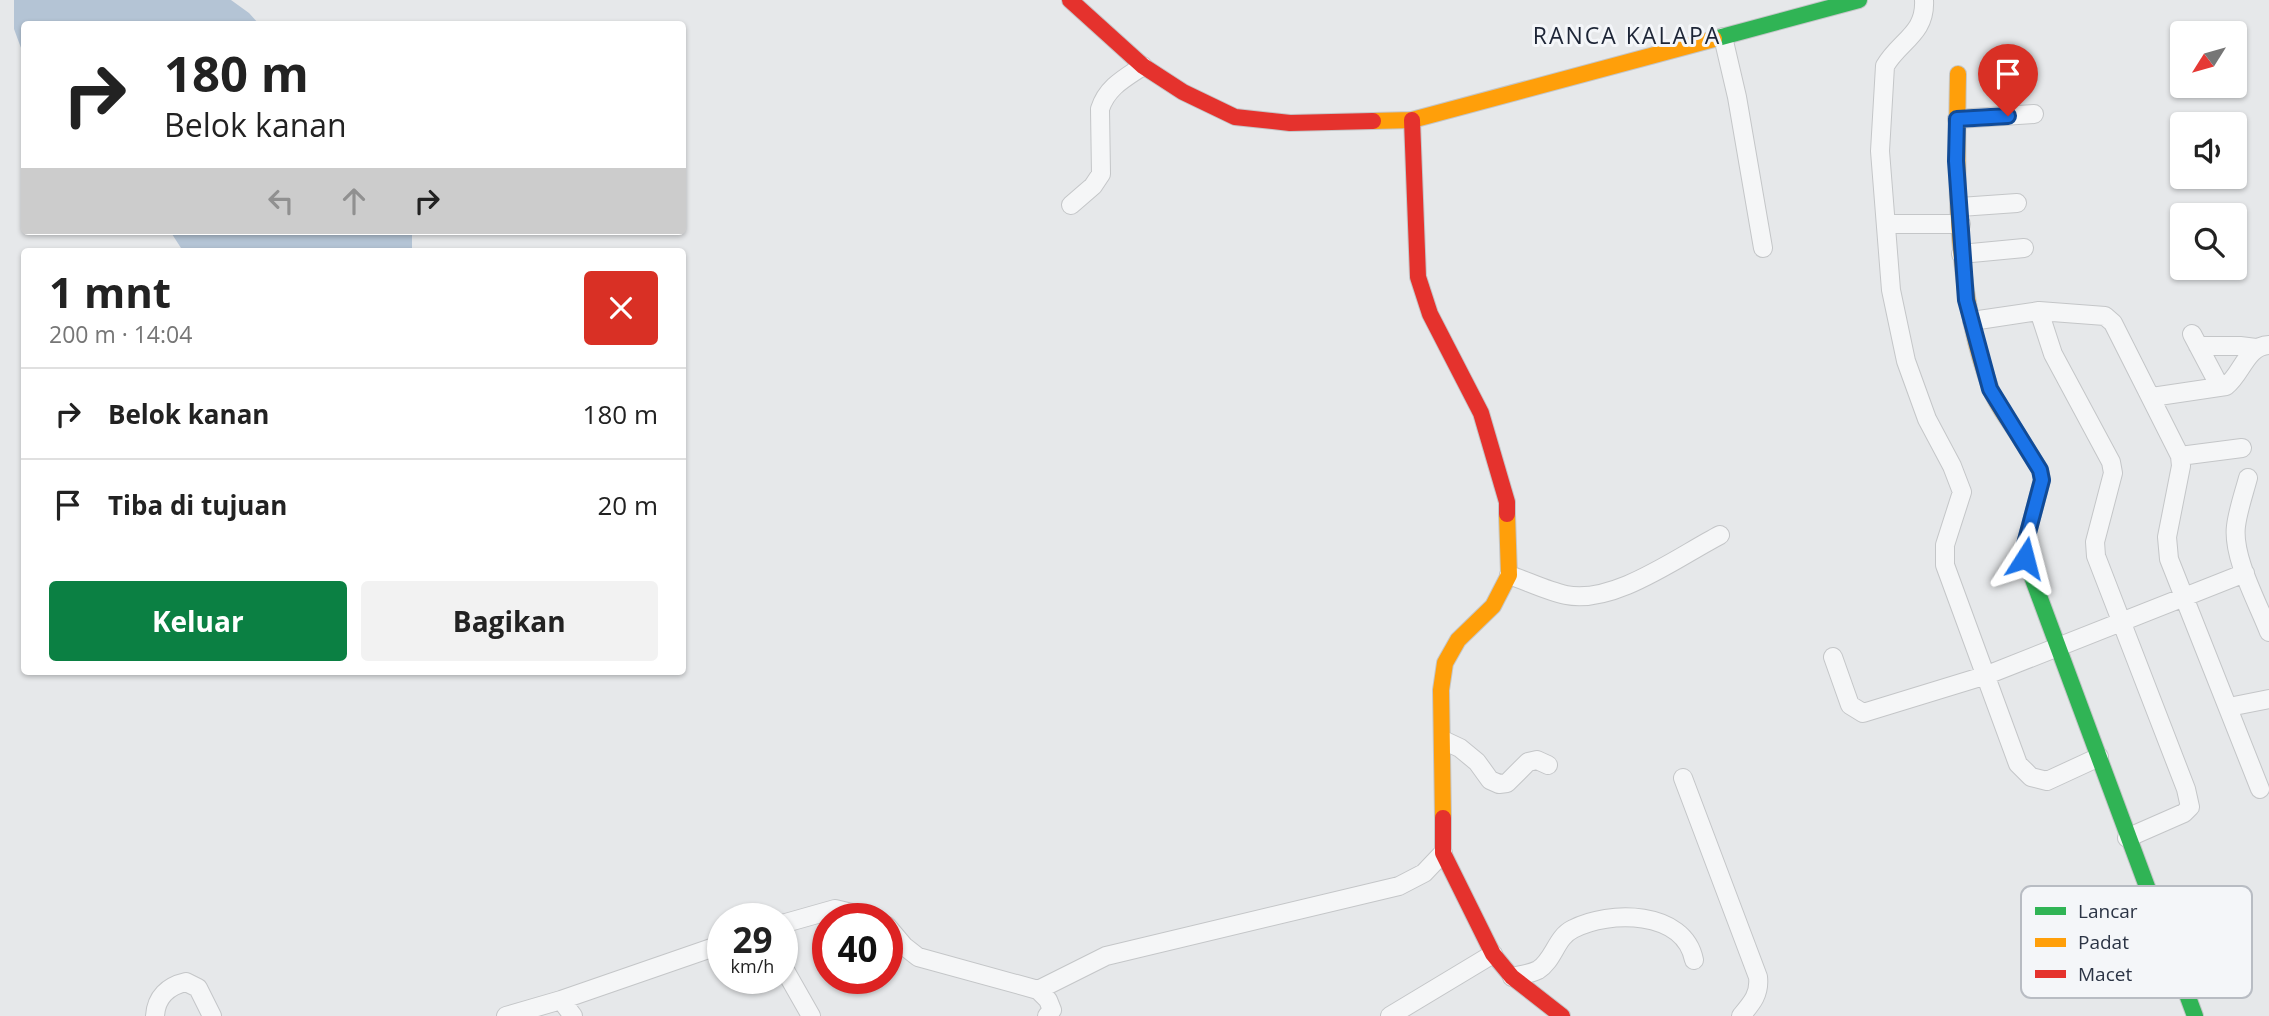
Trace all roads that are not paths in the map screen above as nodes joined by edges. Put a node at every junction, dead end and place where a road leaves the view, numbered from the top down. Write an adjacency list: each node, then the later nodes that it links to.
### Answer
1 (1070, 0): 6 (street)
2 (1859, 0): 4 (street)
3 (1924, 0): 14 (street)
4 (1798, 7): 5 (street)
5 (1723, 37): 10 (street); 15 (street)
6 (1143, 66): 10 (street); 12 (street)
7 (1958, 74): 9 (street)
8 (2034, 114): 9 (street)
9 (1957, 119): 13 (street)
10 (1412, 120): 28 (street)
11 (2017, 203): 13 (street)
12 (1071, 205)
13 (1960, 215): 14 (street); 17 (street)
14 (1886, 223): 34 (street)
15 (1763, 247)
16 (2024, 248): 17 (street)
17 (1961, 254): 19 (street)
18 (2039, 312): 19 (street); 22 (street); 30 (street)
19 (1972, 321): 32 (street)
20 (2263, 347): 21 (street); 21 (street)
21 (2220, 387): 22 (street)
22 (2152, 397): 24 (street)
23 (2242, 448): 24 (street)
24 (2180, 456): 29 (street)
25 (2248, 478): 27 (street)
26 (1720, 535): 28 (street)
27 (2245, 573): 29 (street); 31 (street)
28 (1509, 575): 37 (street)
29 (2183, 598): 30 (street); 36 (street)
30 (2121, 622): 32 (street); 42 (street)
31 (2269, 632)
32 (2058, 647): 34 (street); 38 (street)
33 (1833, 657): 34 (street)
34 (1987, 675): 38 (street)
35 (2269, 699): 36 (street)
36 (2229, 707): 41 (street)
37 (1443, 740): 39 (street); 43 (street)
38 (2099, 757): 42 (street)
39 (1548, 765)
40 (1683, 778): 62 (street)
41 (2260, 789)
42 (2127, 838): 44 (street)
43 (1443, 853): 47 (street); 50 (street)
44 (2145, 886)
45 (903, 945): 50 (street)
46 (707, 950): 53 (street)
47 (1493, 954): 49 (street); 60 (street)
48 (1694, 960): 49 (street)
49 (1512, 977): 61 (street)
50 (1038, 990): 59 (street)
51 (798, 993): 58 (street)
52 (2188, 998): 63 (street)
53 (561, 1000): 56 (street); 57 (street)
54 (155, 1016): 55 (street)
55 (212, 1016)
56 (506, 1016)
57 (573, 1016)
58 (811, 1016)
59 (1047, 1016)
60 (1390, 1016)
61 (1562, 1016)
62 (1741, 1016)
63 (2195, 1016)

